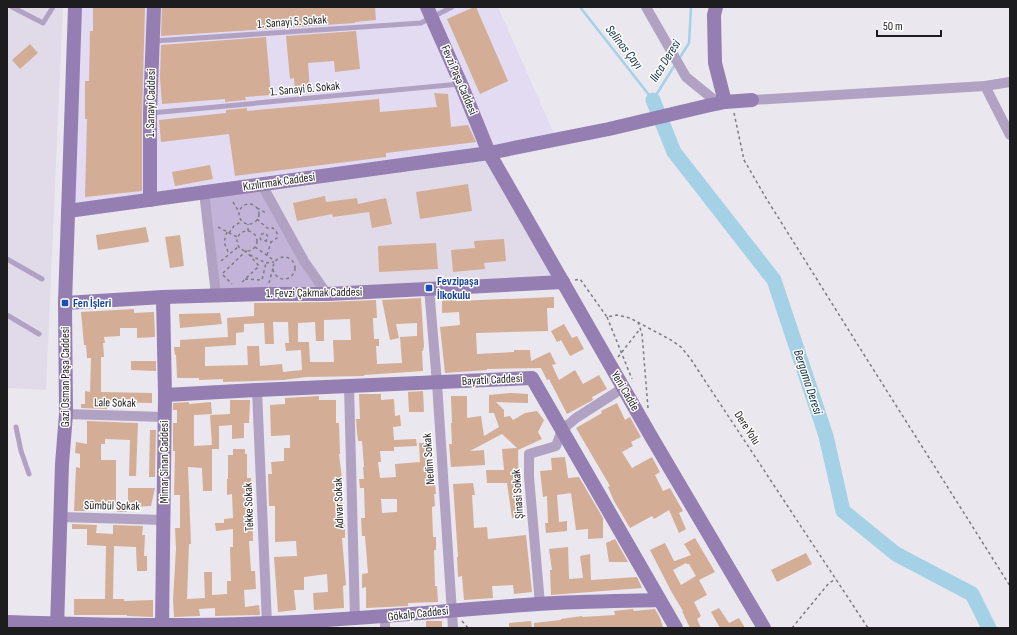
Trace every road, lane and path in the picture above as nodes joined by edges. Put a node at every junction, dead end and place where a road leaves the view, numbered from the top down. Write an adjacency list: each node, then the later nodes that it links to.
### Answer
1 (12, 7): 2 (lane)
2 (52, 7)
3 (75, 7): 22 (street, Gazi Osman Paşa Caddesi)
4 (154, 7): 9 (street, 1. Sanayi Caddesi)
5 (452, 7): 8 (lane, 1. Sanayi 5. Sokak)
6 (646, 7): 14 (street)
7 (716, 7): 14 (street)
8 (429, 13): 9 (lane, 1. Sanayi 5. Sokak); 11 (street, Fevzi Paşa Caddesi)
9 (153, 41): 15 (street, 1. Sanayi Caddesi)
10 (1010, 82): 12 (street)
11 (461, 84): 15 (lane, 1. Sanayi 6. Sokak); 17 (street, Fevzi Paşa Caddesi)
12 (985, 86): 13 (street); 16 (street)
13 (752, 100): 14 (street, Kızılırmak Caddesi)
14 (720, 103): 17 (street, Kızılırmak Caddesi); 82 (path)
15 (150, 113): 20 (street, 1. Sanayi Caddesi)
16 (1010, 135)
17 (489, 153): 18 (street, Kızılırmak Caddesi); 53 (street, Yeni Cadde)
18 (262, 185): 19 (street, Kızılırmak Caddesi); 57 (street)
19 (204, 192): 20 (street, Kızılırmak Caddesi); 26 (street)
20 (150, 200): 22 (street, Kızılırmak Caddesi)
21 (233, 202): 23 (path)
22 (68, 211): 60 (street, Gazi Osman Paşa Caddesi)
23 (239, 212): 24 (path); 25 (path)
24 (257, 219): 27 (path); 28 (path)
25 (242, 221): 27 (path); 30 (path)
26 (208, 222): 30 (path); 48 (street)
27 (248, 224): 29 (path)
28 (267, 228): 31 (path); 36 (path)
29 (248, 231): 32 (path); 34 (path)
30 (228, 232): 32 (path); 40 (path)
31 (265, 233): 33 (path); 35 (path)
32 (237, 237): 37 (path)
33 (260, 238): 34 (path); 35 (path)
34 (256, 239): 38 (path)
35 (266, 241): 36 (path)
36 (271, 242): 42 (path)
37 (238, 247): 39 (path); 40 (path)
38 (255, 247): 39 (path); 42 (path)
39 (246, 251): 41 (path); 55 (path)
40 (229, 254): 48 (path)
41 (248, 254): 45 (path); 46 (path)
42 (267, 255): 44 (path)
43 (7, 259): 52 (lane)
44 (275, 262): 45 (path); 47 (path); 47 (path)
45 (266, 263): 49 (path)
46 (259, 266): 49 (path); 50 (path)
47 (273, 266): 56 (path)
48 (213, 268): 58 (street)
49 (264, 271): 50 (path)
50 (245, 279): 55 (path)
51 (580, 279): 62 (path)
52 (42, 280)
53 (563, 282): 54 (street, 1. Fevzi Çakmak Caddesi); 67 (street, Yeni Cadde)
54 (428, 288): 57 (street, 1. Fevzi Çakmak Caddesi); 68 (street, Nedim Sokak)
55 (235, 291): 56 (street, 1. Fevzi Çakmak Caddesi); 58 (street, 1. Fevzi Çakmak Caddesi)
56 (266, 294): 57 (street, 1. Fevzi Çakmak Caddesi)
57 (327, 294)
58 (216, 295): 59 (street, 1. Fevzi Çakmak Caddesi)
59 (163, 297): 60 (street, 1. Fevzi Çakmak Caddesi); 72 (street, Mimar Sinan Caddesi)
60 (65, 303): 74 (street, Gazi Osman Paşa Caddesi)
61 (7, 315): 65 (lane)
62 (607, 317): 63 (path, Dere Yolu); 66 (path)
63 (638, 322): 64 (path); 81 (path, Dere Yolu)
64 (640, 329): 66 (path); 73 (path)
65 (39, 334)
66 (621, 353): 67 (path); 69 (path)
67 (609, 363): 69 (street, Yeni Cadde)
68 (436, 383): 70 (street, Bayatlı Caddesi); 77 (street, Bayatlı Caddesi); 85 (street, Nedim Sokak)
69 (628, 384): 77 (street, Şinasi Sokak); 94 (street, Yeni Cadde)
70 (349, 386): 71 (street, Bayatlı Caddesi); 86 (street, Adıvar Sokak)
71 (257, 390): 72 (street, Bayatlı Caddesi); 89 (street, Tekke Sokak)
72 (164, 395): 75 (street, Mimar Sinan Caddesi)
73 (648, 408)
74 (66, 414): 75 (street, Lale Sokak); 79 (street, Gazi Osman Paşa Caddesi)
75 (164, 417): 80 (street, Mimar Sinan Caddesi)
76 (16, 427): 78 (lane)
77 (562, 430): 83 (street, Bayatlı Caddesi); 84 (street, Şinasi Sokak)
78 (29, 474)
79 (61, 517): 80 (street, Sümbül Sokak); 90 (street, Gazi Osman Paşa Caddesi)
80 (164, 520): 91 (street, Mimar Sinan Caddesi)
81 (836, 579): 95 (path); 96 (path, Dere Yolu)
82 (1010, 586)
83 (659, 600): 84 (street, Gökalp Caddesi); 93 (street, Bayatlı Caddesi)
84 (540, 604): 85 (street, Gökalp Caddesi)
85 (453, 610): 88 (street, Gökalp Caddesi); 92 (street, Nedim Sokak)
86 (355, 619): 88 (street, Gökalp Caddesi); 89 (street, Gökalp Caddesi)
87 (7, 622): 90 (street, Gökalp Caddesi)
88 (385, 622)
89 (267, 624): 91 (street, Gökalp Caddesi)
90 (57, 626): 91 (street, Gökalp Caddesi)
91 (162, 627)
92 (453, 628)
93 (676, 628)
94 (764, 628)
95 (792, 628)
96 (868, 628)

